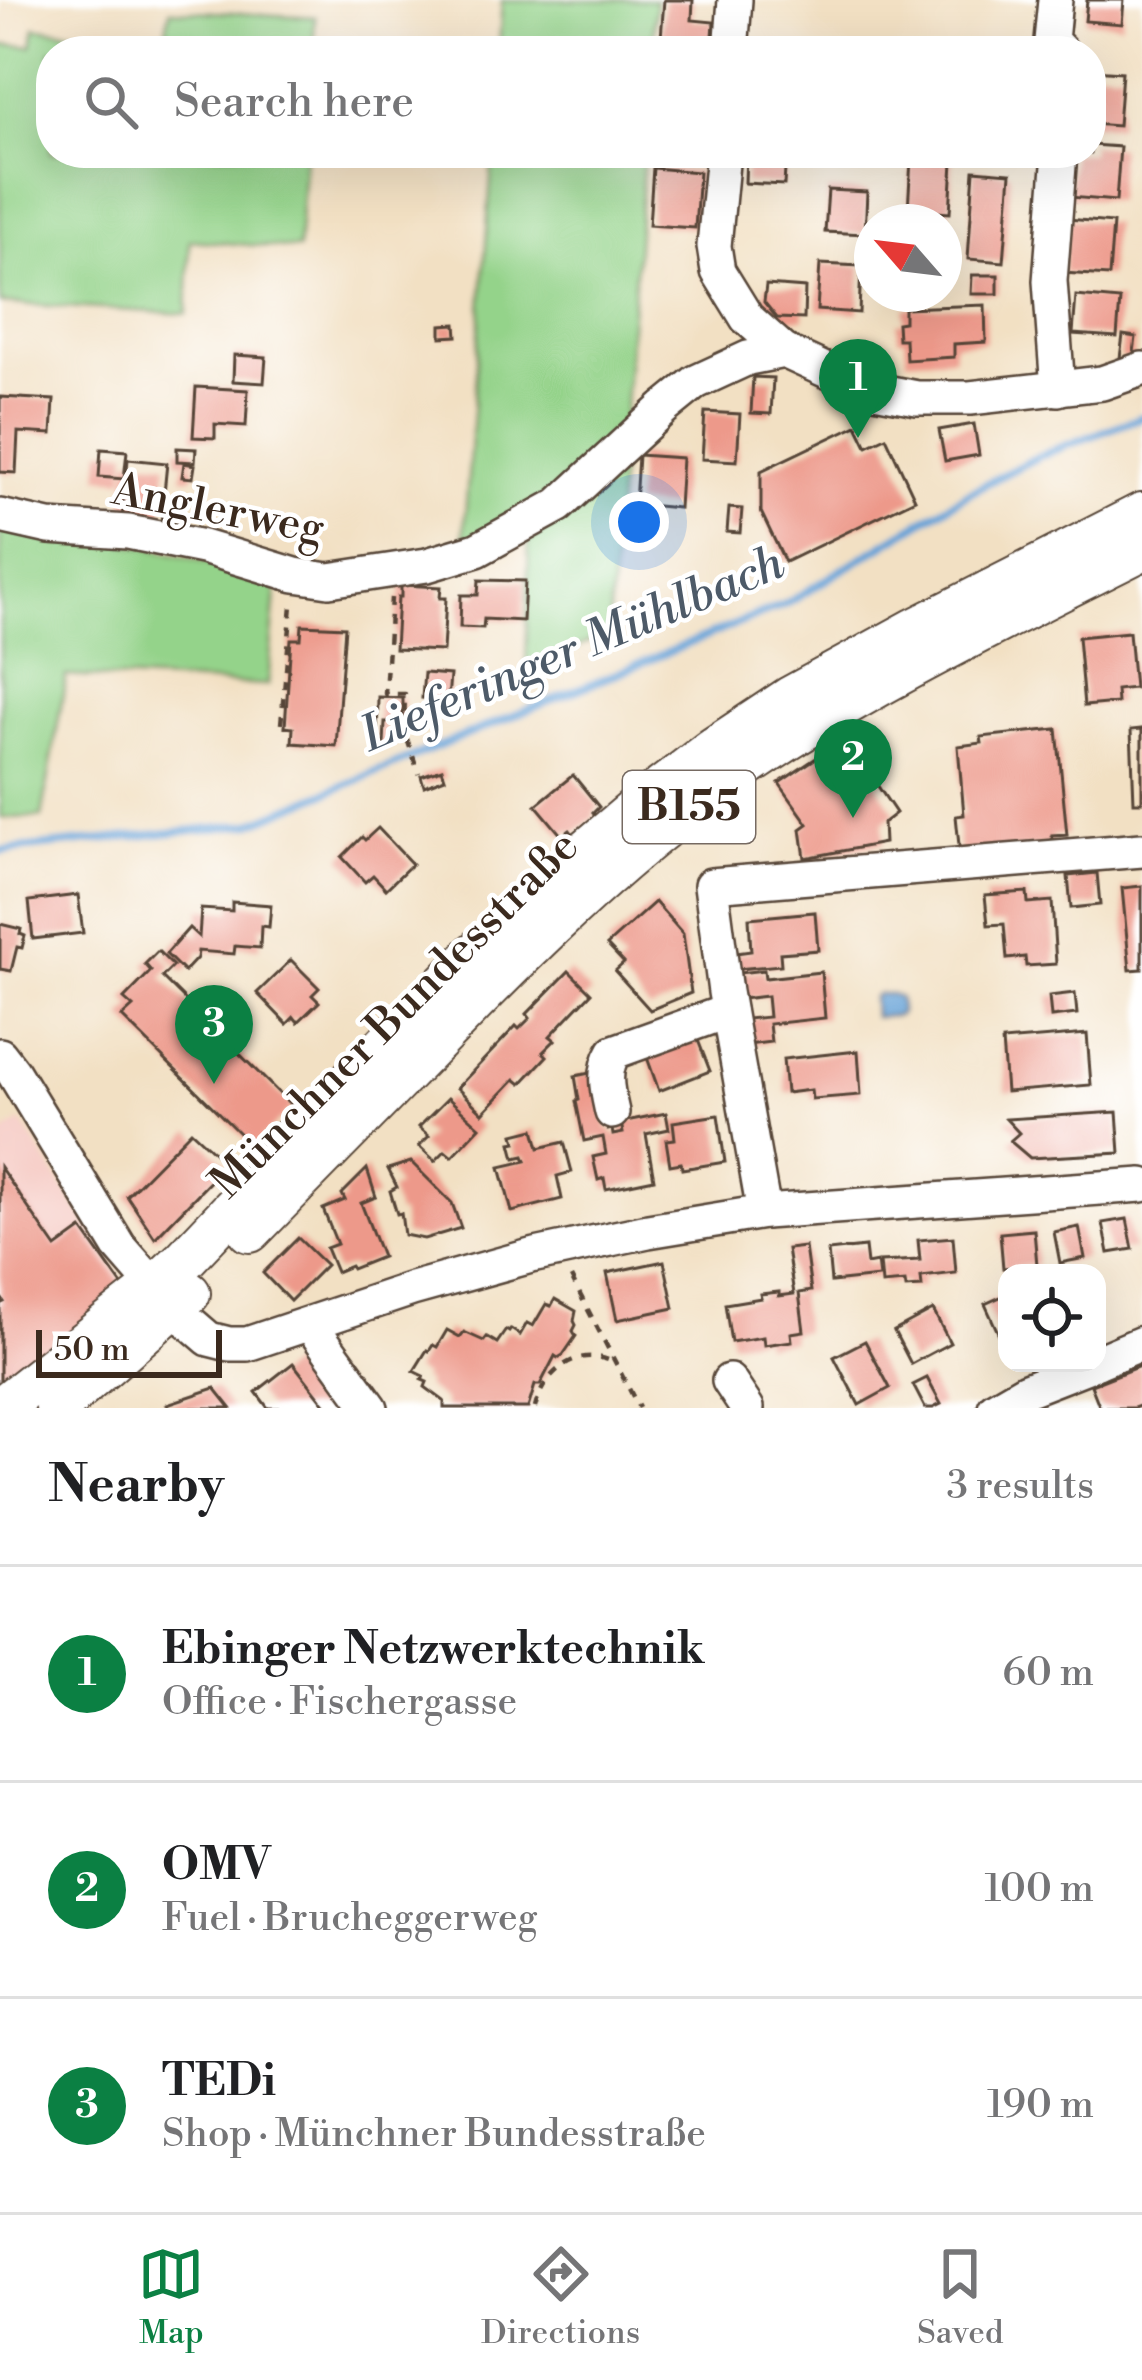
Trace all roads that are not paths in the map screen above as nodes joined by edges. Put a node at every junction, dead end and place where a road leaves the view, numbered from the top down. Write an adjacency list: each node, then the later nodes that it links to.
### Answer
1 (735, 0): 3 (street)
2 (1055, 0): 4 (street)
3 (732, 36)
4 (1052, 36)
5 (722, 168): 7 (street)
6 (1059, 168): 9 (street)
7 (784, 351): 9 (street); 11 (street, Anglerweg)
8 (1142, 369): 9 (street)
9 (1058, 388)
10 (1142, 514): 19 (main road, Münchner Bundesstraße / B155)
11 (0, 516)
12 (1142, 549): 19 (main road, Münchner Bundesstraße / B155)
13 (1142, 850): 14 (street)
14 (728, 1011): 16 (street); 18 (street)
15 (0, 1055): 19 (street)
16 (612, 1112)
17 (1142, 1185): 18 (street)
18 (764, 1212): 20 (street)
19 (164, 1297): 20 (street); 24 (main road, Münchner Bundesstraße / B155); 25 (main road, Münchner Bundesstraße / B155)
20 (310, 1324): 26 (street)
21 (1142, 1343): 22 (street)
22 (1106, 1359)
23 (1073, 1372): 27 (street)
24 (2, 1408)
25 (57, 1408)
26 (371, 1408)
27 (995, 1408)

